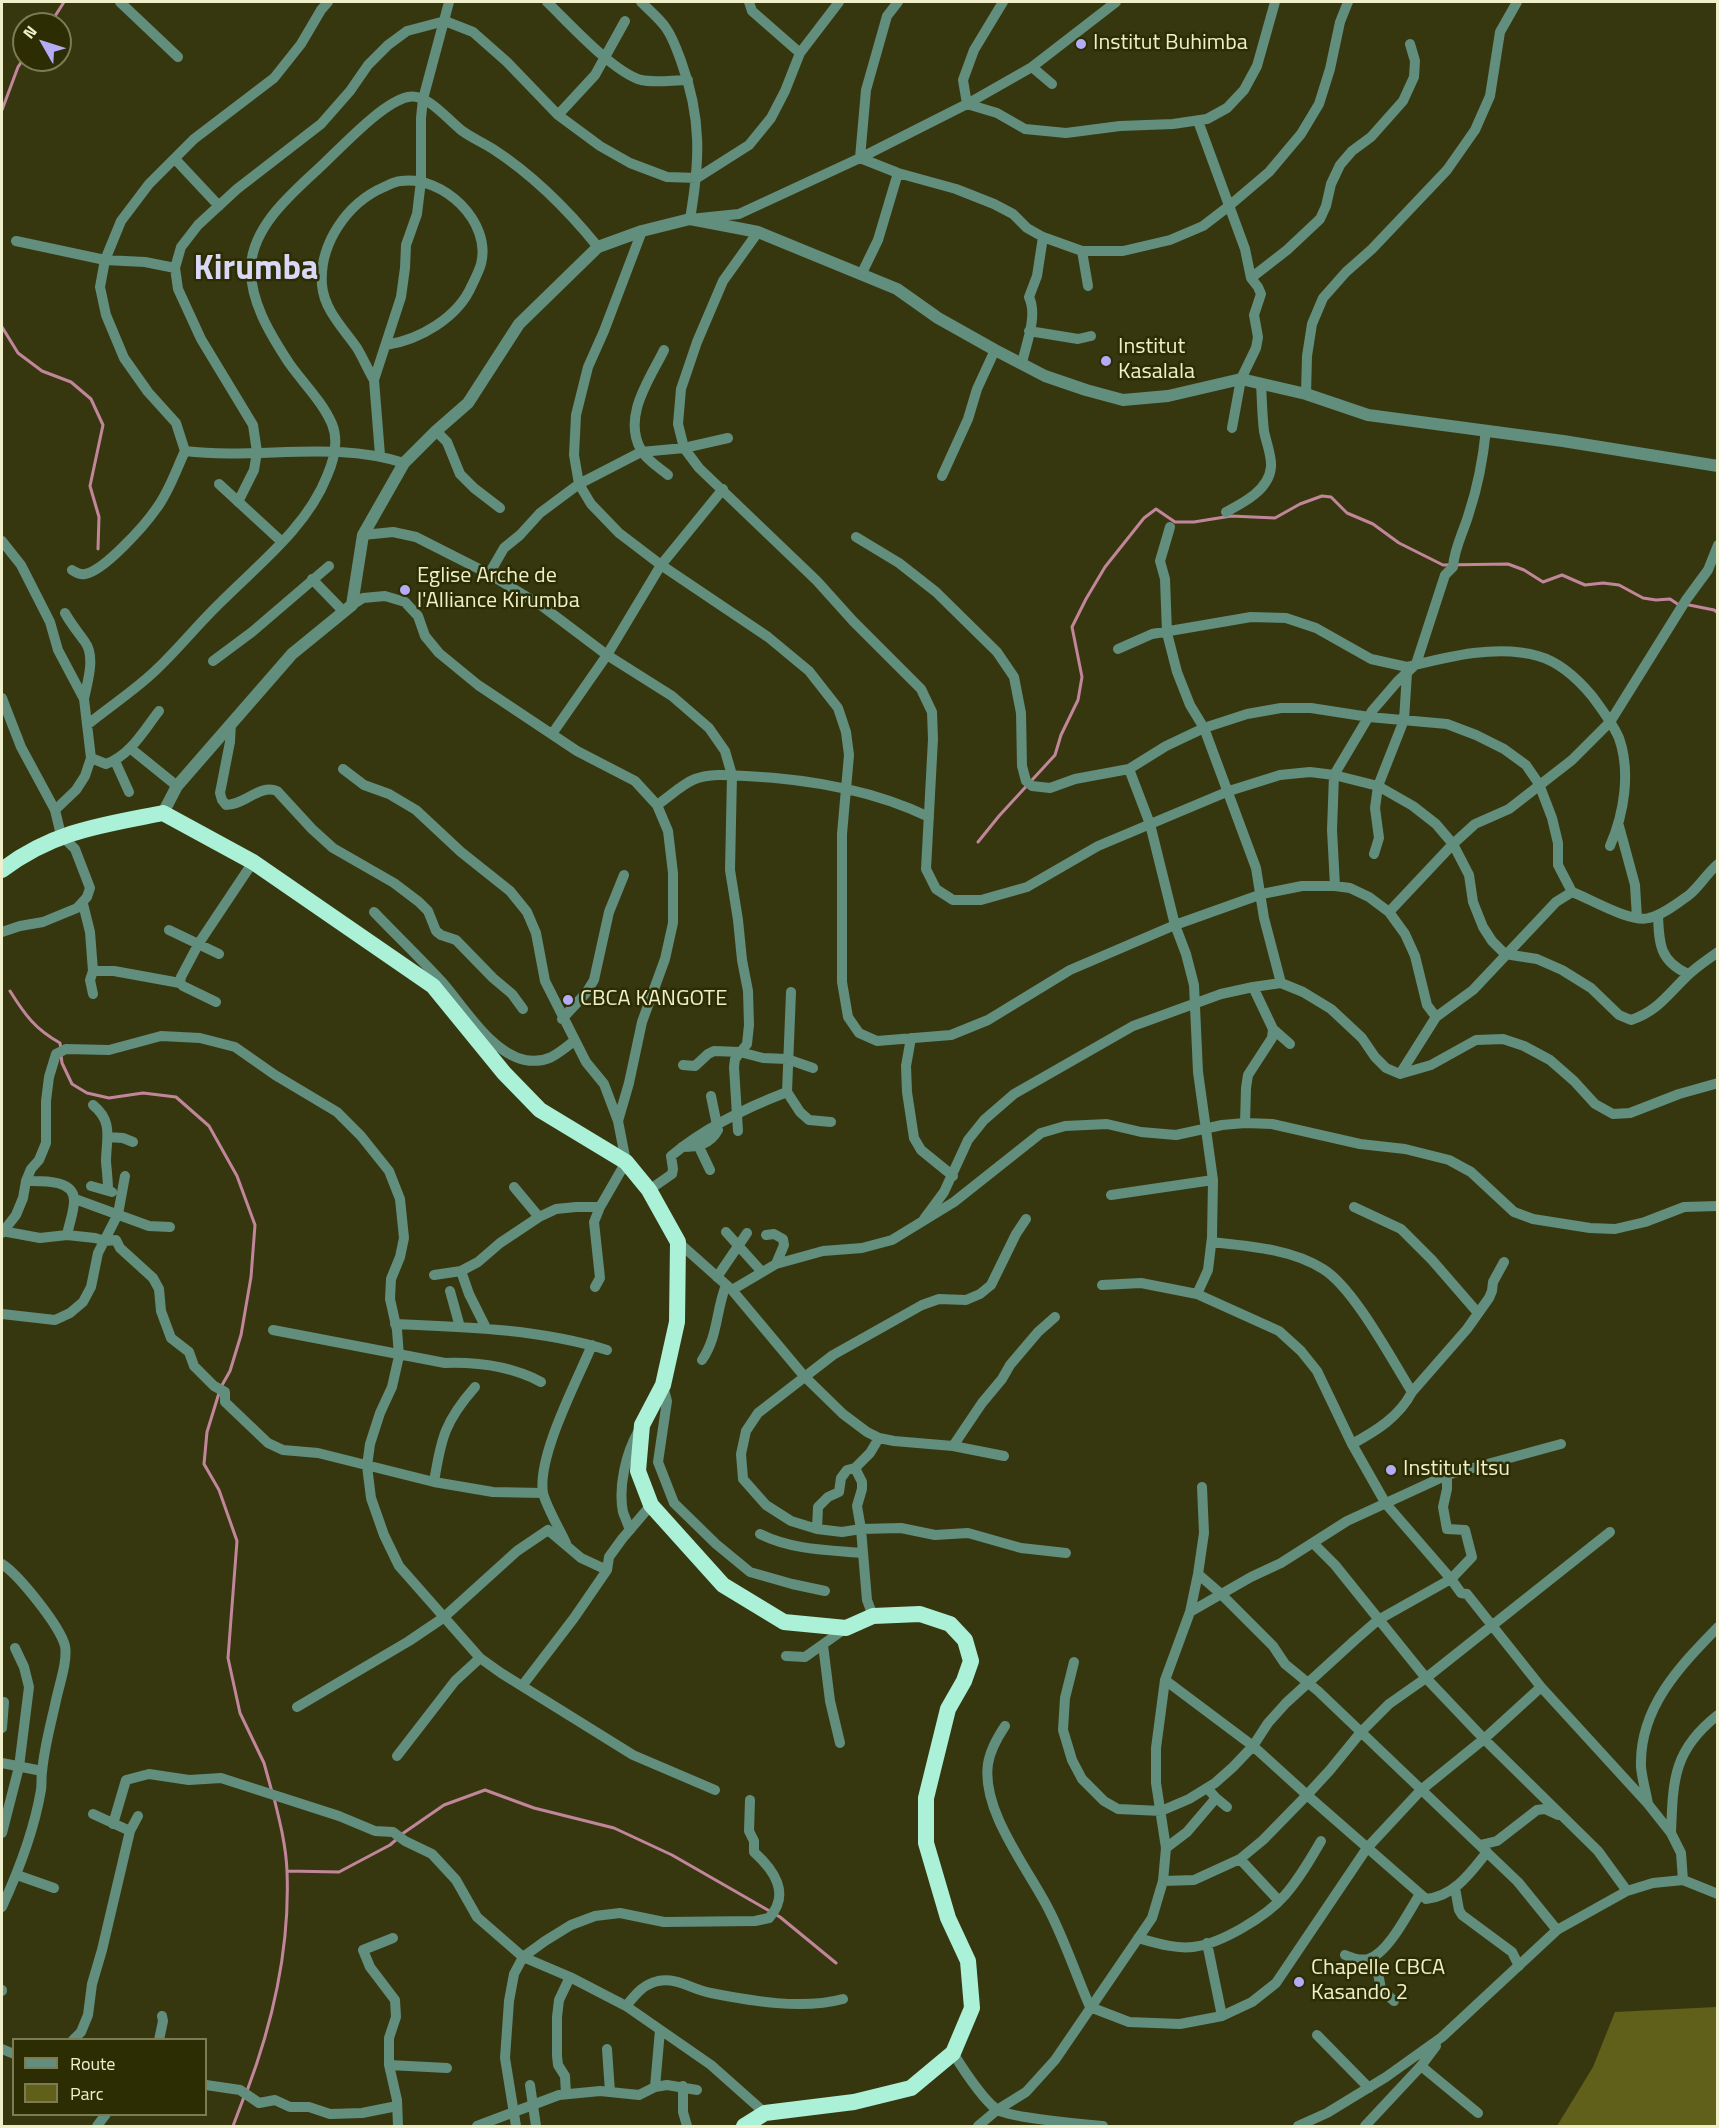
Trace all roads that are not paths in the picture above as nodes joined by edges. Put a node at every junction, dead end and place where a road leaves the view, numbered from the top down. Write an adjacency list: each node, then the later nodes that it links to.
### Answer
1 (120, 2): 15 (street)
2 (138, 2): 15 (street)
3 (328, 2): 29 (street)
4 (449, 2): 16 (street)
5 (547, 2): 20 (street)
6 (641, 2): 23 (street)
7 (749, 2): 19 (street)
8 (839, 2): 19 (street)
9 (898, 2): 30 (street)
10 (1003, 2): 26 (street)
11 (1116, 2): 22 (street)
12 (1275, 2): 28 (street)
13 (1348, 2): 35 (street)
14 (1517, 2): 57 (street)
15 (129, 11): 21 (street)
16 (445, 21): 25 (street); 27 (street); 34 (street)
17 (625, 21): 20 (street)
18 (1410, 44): 46 (street)
19 (800, 53): 32 (street)
20 (605, 56): 23 (street); 27 (street)
21 (178, 57)
22 (1032, 67): 24 (street); 26 (street)
23 (688, 80): 32 (street)
24 (1052, 84)
25 (423, 99): 33 (street); 41 (street); 64 (street)
26 (967, 104): 28 (street); 30 (street)
27 (558, 115): 32 (street)
28 (1198, 121): 35 (street)
29 (175, 159): 34 (street); 43 (street)
30 (860, 159): 31 (street); 36 (street)
31 (898, 173): 39 (street); 45 (street)
32 (697, 178): 36 (street)
33 (421, 181): 50 (street); 50 (street); 55 (street)
34 (219, 206): 44 (street)
35 (1229, 206): 42 (street); 46 (street)
36 (690, 219): 37 (street); 38 (street)
37 (642, 231): 41 (street); 73 (street)
38 (758, 232): 45 (street); 62 (street)
39 (1043, 237): 42 (street); 48 (street)
40 (16, 240): 43 (street)
41 (598, 247): 60 (street)
42 (1082, 251): 47 (street)
43 (105, 260): 44 (street); 63 (street)
44 (175, 268): 65 (street)
45 (861, 274): 52 (street)
46 (1251, 278): 54 (street)
47 (1088, 286)
48 (1029, 330): 49 (street); 53 (street)
49 (1091, 336)
50 (386, 345): 55 (street)
51 (664, 350): 66 (street)
52 (994, 350): 53 (street); 71 (street)
53 (1022, 363): 54 (street)
54 (1241, 379): 56 (street); 58 (street)
55 (374, 380): 67 (street)
56 (1261, 384): 57 (street); 77 (street)
57 (1306, 394): 59 (street)
58 (1232, 428)
59 (1486, 430): 69 (street); 95 (street)
60 (435, 431): 68 (street); 76 (street)
61 (728, 438): 62 (street)
62 (684, 448): 66 (street); 74 (street)
63 (185, 451): 65 (street); 86 (street)
64 (336, 451): 65 (street); 67 (street); 82 (street)
65 (257, 452): 75 (street)
66 (641, 452): 70 (street); 73 (street)
67 (380, 455): 68 (street)
68 (404, 463): 79 (street)
69 (1718, 466)
70 (668, 475)
71 (942, 476)
72 (219, 484): 75 (street)
73 (579, 484): 84 (street); 87 (street)
74 (723, 489): 84 (street); 123 (street)
75 (238, 502): 82 (street)
76 (500, 508)
77 (1226, 512)
78 (1170, 527): 91 (street)
79 (363, 535): 87 (street); 89 (street)
80 (856, 537): 110 (street)
81 (2, 541): 98 (street)
82 (282, 542): 104 (street)
83 (1718, 545): 102 (street)
84 (661, 565): 93 (street); 117 (street)
85 (329, 566): 88 (street)
86 (72, 570)
87 (489, 574): 93 (street)
88 (312, 579): 89 (street); 94 (street)
89 (348, 609): 103 (street); 106 (street)
90 (65, 613): 98 (street)
91 (1167, 633): 92 (street); 95 (street); 105 (street)
92 (1118, 649)
93 (607, 655): 106 (street); 112 (street)
94 (213, 661)
95 (1416, 664): 96 (street); 102 (street)
96 (1407, 673): 100 (street); 101 (street)
97 (2, 698): 121 (street)
98 (84, 699): 104 (street)
99 (159, 711): 107 (street)
100 (1369, 717): 101 (street); 105 (street); 113 (street)
101 (1404, 720): 114 (street); 116 (street)
102 (1610, 722): 114 (street); 125 (street)
103 (231, 723): 115 (street); 158 (street)
104 (87, 725): 108 (street)
105 (1204, 728): 110 (street); 118 (street)
106 (552, 734): 120 (street)
107 (130, 748): 109 (street); 115 (street)
108 (91, 758): 109 (street); 121 (street)
109 (115, 761): 119 (street)
110 (1129, 768): 124 (street)
111 (343, 769): 160 (street)
112 (732, 775): 117 (street); 120 (street); 165 (street)
113 (1334, 775): 116 (street); 118 (street); 134 (street)
114 (1539, 784): 127 (street); 135 (street)
115 (177, 786): 122 (street)
116 (1378, 786): 127 (street); 129 (street)
117 (846, 789): 123 (street); 162 (street)
118 (1229, 791): 124 (street); 136 (street)
119 (129, 792)
120 (657, 805): 175 (street)
121 (55, 810): 126 (street)
122 (163, 813): 126 (highway); 130 (highway)
123 (929, 817): 124 (street)
124 (1150, 824): 142 (street)
125 (1619, 826): 128 (street); 141 (street)
126 (61, 836): 132 (highway); 137 (street)
127 (1453, 844): 139 (street); 148 (street)
128 (1610, 846)
129 (1374, 854)
130 (254, 862): 145 (street); 185 (highway)
131 (1718, 864): 140 (street)
132 (2, 870)
133 (624, 875): 160 (street)
134 (1335, 886): 136 (street); 139 (street)
135 (1572, 892): 141 (street); 148 (street)
136 (1262, 894): 142 (street); 152 (street)
137 (83, 904): 144 (street); 149 (street)
138 (374, 912): 163 (street)
139 (1389, 912): 159 (street)
140 (1658, 915): 141 (street); 150 (street)
141 (1637, 918)
142 (1175, 925): 157 (street); 162 (street)
143 (169, 930): 145 (street)
144 (2, 932)
145 (199, 943): 147 (street); 151 (street)
146 (1718, 952): 150 (street)
147 (219, 954)
148 (1506, 954): 150 (street); 159 (street)
149 (93, 971): 151 (street); 155 (street)
150 (1688, 974)
151 (180, 983): 156 (street)
152 (1281, 983): 153 (street); 169 (street)
153 (1253, 987): 157 (street); 161 (street)
154 (791, 992): 166 (street)
155 (93, 994)
156 (216, 1002)
157 (1193, 1005): 179 (street); 188 (street)
158 (524, 1009)
159 (1436, 1017): 169 (street)
160 (562, 1019): 163 (street)
161 (1273, 1029): 164 (street); 177 (street)
162 (911, 1038): 188 (street)
163 (574, 1041): 175 (street)
164 (1290, 1044)
165 (740, 1052): 166 (street); 167 (street); 174 (street)
166 (787, 1059): 168 (street); 171 (street)
167 (683, 1065)
168 (813, 1068)
169 (1400, 1074): 170 (street)
170 (1718, 1083)
171 (787, 1092): 174 (street); 176 (street)
172 (711, 1096): 178 (street)
173 (93, 1105): 181 (street)
174 (737, 1113): 178 (street); 180 (street)
175 (618, 1121): 185 (street)
176 (831, 1122)
177 (1245, 1123): 179 (street); 198 (street)
178 (717, 1124): 183 (street); 184 (street)
179 (1207, 1128): 189 (street); 204 (street)
180 (738, 1131)
181 (108, 1137): 182 (street); 194 (street)
182 (133, 1142)
183 (682, 1147): 184 (street); 193 (street)
184 (699, 1147): 186 (street)
185 (626, 1162): 193 (highway); 199 (street)
186 (710, 1170)
187 (125, 1176): 195 (street)
188 (953, 1176): 204 (street)
189 (1213, 1180): 196 (street); 213 (street)
190 (26, 1181): 197 (street); 206 (street); 229 (street)
191 (91, 1186): 194 (street)
192 (514, 1187): 202 (street)
193 (649, 1190): 212 (highway)
194 (108, 1191): 195 (street)
195 (121, 1195): 201 (street)
196 (1112, 1195)
197 (75, 1200): 201 (street); 209 (street)
198 (1718, 1206)
199 (600, 1207): 202 (street); 222 (street)
200 (1354, 1207): 226 (street)
201 (118, 1214): 205 (street); 211 (street)
202 (539, 1217): 217 (street)
203 (1026, 1219): 237 (street)
204 (920, 1224): 216 (street)
205 (170, 1227)
206 (2, 1232): 209 (street)
207 (726, 1232): 214 (street)
208 (747, 1233): 214 (street)
209 (67, 1235): 211 (street)
210 (766, 1235): 216 (street)
211 (105, 1241): 227 (street); 248 (street)
212 (678, 1242): 220 (street); 239 (highway)
213 (1212, 1242): 225 (street); 241 (street)
214 (740, 1246): 218 (street); 220 (street)
215 (1504, 1262): 226 (street)
216 (776, 1264): 218 (street)
217 (461, 1271): 219 (street); 231 (street)
218 (762, 1272): 223 (street)
219 (434, 1275)
220 (717, 1277): 223 (street)
221 (1102, 1285): 225 (street)
222 (595, 1287)
223 (729, 1287): 236 (street); 237 (street)
224 (450, 1291): 230 (street)
225 (1197, 1294): 244 (street)
226 (1478, 1312): 241 (street)
227 (2, 1314)
228 (1055, 1317): 246 (street)
229 (395, 1324): 230 (street); 235 (street)
230 (460, 1327): 231 (street)
231 (486, 1328): 233 (street)
232 (273, 1330): 235 (street)
233 (592, 1345): 234 (street); 253 (street)
234 (607, 1350)
235 (399, 1356): 238 (street); 248 (street)
236 (702, 1360)
237 (804, 1376): 243 (street); 258 (street)
238 (541, 1382)
239 (663, 1385): 242 (highway); 269 (street)
240 (475, 1387): 251 (street)
241 (1412, 1392): 244 (street)
242 (642, 1425): 255 (highway); 257 (street)
243 (879, 1438): 246 (street); 249 (street)
244 (1352, 1444): 254 (street)
245 (1562, 1444): 250 (street)
246 (953, 1446): 247 (street)
247 (1004, 1456)
248 (367, 1466): 251 (street); 273 (street)
249 (855, 1468): 256 (street); 258 (street)
250 (1447, 1475): 254 (street); 268 (street)
251 (434, 1482): 253 (street)
252 (1202, 1487): 267 (street)
253 (543, 1493): 262 (street)
254 (1386, 1504): 261 (street); 268 (street)
255 (651, 1505): 257 (street); 277 (highway)
256 (861, 1529): 258 (street); 263 (street); 264 (street)
257 (630, 1530): 266 (street)
258 (817, 1530)
259 (1610, 1532): 275 (street)
260 (760, 1534): 263 (street)
261 (1313, 1543): 270 (street); 274 (street)
262 (567, 1546): 266 (street); 273 (street)
263 (863, 1553): 272 (street)
264 (1066, 1553)
265 (2, 1563): 300 (street)
266 (607, 1570): 286 (street)
267 (1198, 1574): 270 (street); 271 (street)
268 (1451, 1579): 274 (street); 275 (street)
269 (825, 1591)
270 (1221, 1594): 271 (street); 285 (street)
271 (1190, 1612): 284 (street)
272 (873, 1616): 277 (highway); 353 (highway)
273 (444, 1618): 281 (street); 289 (street)
274 (1378, 1620): 283 (street); 285 (street)
275 (1490, 1625): 283 (street); 287 (street)
276 (1718, 1627): 307 (street)
277 (846, 1628): 278 (street)
278 (822, 1645): 280 (street); 295 (street)
279 (15, 1648): 299 (street)
280 (786, 1656)
281 (480, 1658): 286 (street); 297 (street)
282 (1074, 1662): 309 (street)
283 (1426, 1678): 293 (street); 294 (street)
284 (1166, 1680): 296 (street); 309 (street)
285 (1308, 1683): 293 (street); 296 (street)
286 (522, 1686): 302 (street)
287 (1541, 1687): 294 (street); 307 (street)
288 (4, 1702): 292 (street)
289 (297, 1707)
290 (1718, 1715): 316 (street)
291 (1005, 1726): 344 (street)
292 (2, 1728)
293 (1361, 1732): 303 (street); 304 (street)
294 (1484, 1739): 303 (street); 312 (street)
295 (840, 1743)
296 (1253, 1746): 301 (street); 304 (street)
297 (397, 1756)
298 (2, 1763): 299 (street)
299 (19, 1767): 300 (street); 315 (street)
300 (42, 1771): 322 (street)
301 (1207, 1788): 305 (street); 309 (street)
302 (715, 1790)
303 (1421, 1791): 319 (street); 320 (street)
304 (1307, 1796): 319 (street); 321 (street)
305 (1216, 1798): 308 (street); 318 (street)
306 (750, 1800): 337 (street)
307 (1648, 1804): 316 (street)
308 (1227, 1807)
309 (1161, 1811): 318 (street)
310 (93, 1814): 313 (street)
311 (138, 1816): 314 (street)
312 (1563, 1817): 320 (street); 327 (street)
313 (113, 1824): 314 (street); 337 (street)
314 (130, 1831): 350 (street)
315 (2, 1833)
316 (1671, 1833): 323 (street)
317 (1321, 1841): 330 (street)
318 (1166, 1848): 324 (street)
319 (1367, 1848): 328 (street); 346 (street)
320 (1484, 1849): 326 (street); 332 (street)
321 (1240, 1859): 324 (street); 330 (street)
322 (16, 1875): 325 (street); 331 (street)
323 (1683, 1880): 327 (street); 329 (street)
324 (1163, 1881): 334 (street)
325 (54, 1888)
326 (1455, 1888): 328 (street); 339 (street)
327 (1627, 1890): 332 (street)
328 (1420, 1894): 338 (street)
329 (1718, 1894)
330 (1279, 1900): 335 (street)
331 (2, 1907)
332 (1557, 1930): 339 (street)
333 (393, 1938): 354 (street)
334 (1138, 1938): 335 (street); 344 (street)
335 (1207, 1944): 346 (street)
336 (1345, 1956): 338 (street)
337 (523, 1957): 340 (street); 368 (street)
338 (1368, 1959): 342 (street)
339 (1519, 1966): 349 (street)
340 (570, 1977): 343 (street); 364 (street)
341 (843, 2000): 343 (street)
342 (1394, 2001)
343 (626, 2006): 347 (street)
344 (1090, 2007): 346 (street); 367 (street)
345 (162, 2016): 351 (street)
346 (1222, 2016)
347 (660, 2030): 360 (street); 369 (street)
348 (1317, 2035): 361 (street)
349 (1443, 2037): 355 (street); 361 (street)
350 (75, 2038)
351 (159, 2038)
352 (607, 2049): 363 (street)
353 (953, 2053): 367 (street); 369 (highway)
354 (389, 2065): 356 (street); 366 (street)
355 (1421, 2066): 370 (street); 380 (street)
356 (447, 2068)
357 (207, 2085): 366 (street)
358 (530, 2085): 365 (street)
359 (683, 2086): 360 (street); 362 (street); 375 (street)
360 (655, 2087): 363 (street)
361 (1369, 2088): 379 (street)
362 (697, 2090)
363 (610, 2092): 364 (street)
364 (566, 2094): 365 (street)
365 (534, 2104): 368 (street); 374 (street)
366 (397, 2106): 371 (street)
367 (997, 2110): 377 (street); 378 (street)
368 (513, 2113): 372 (street); 373 (street)
369 (765, 2113): 376 (highway)
370 (1478, 2113)
371 (398, 2127)
372 (477, 2127)
373 (516, 2127)
374 (536, 2127)
375 (687, 2127)
376 (744, 2127)
377 (978, 2127)
378 (1103, 2127)
379 (1298, 2127)
380 (1365, 2127)

